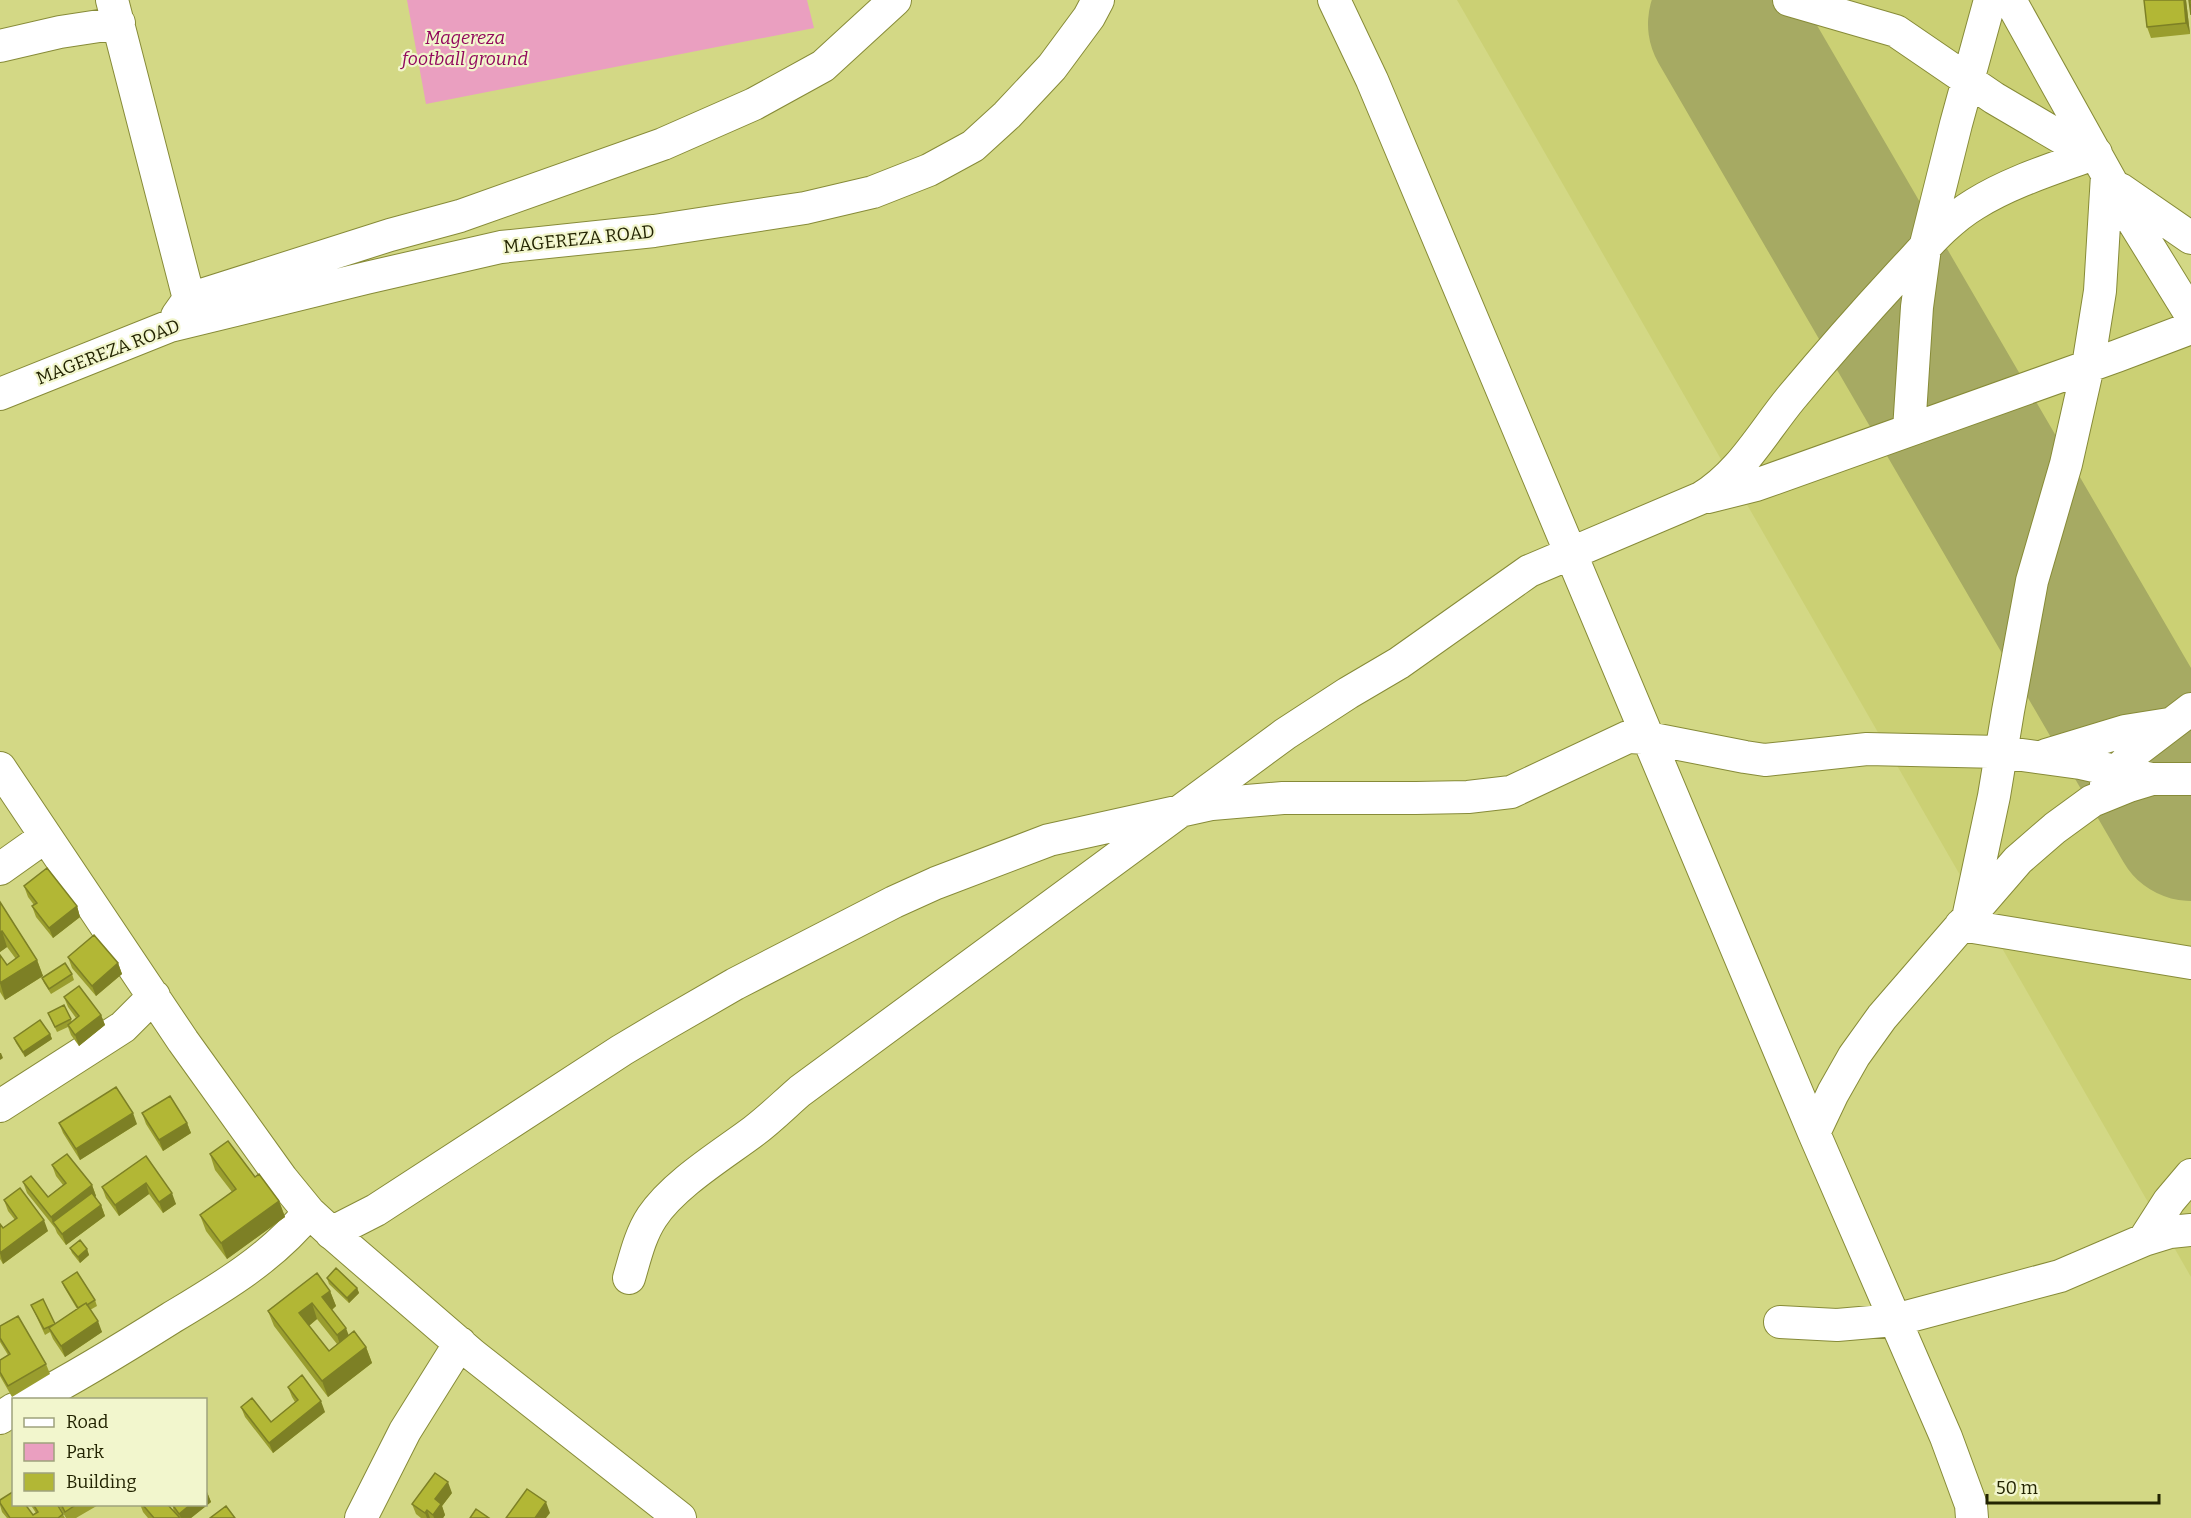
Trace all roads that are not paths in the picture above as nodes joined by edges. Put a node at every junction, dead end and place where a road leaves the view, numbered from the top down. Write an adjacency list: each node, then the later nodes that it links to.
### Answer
1 (895, 0): 13 (street)
2 (1098, 0): 15 (street, MAGEREZA ROAD)
3 (1334, 0): 21 (street)
4 (1789, 0): 9 (street)
5 (1990, 0): 9 (street)
6 (2010, 0): 10 (street)
7 (116, 11): 8 (street); 13 (street)
8 (0, 46)
9 (1968, 80): 10 (street); 12 (street)
10 (2102, 167): 11 (street); 12 (street); 14 (street); 17 (street)
11 (2191, 238)
12 (1924, 248): 19 (street); 20 (street)
13 (189, 299): 15 (street)
14 (2191, 315)
15 (170, 326): 18 (street, MAGEREZA ROAD)
16 (2191, 328): 17 (street)
17 (2088, 366): 19 (street); 24 (street)
18 (0, 394)
19 (1909, 430): 20 (street)
20 (1701, 498): 21 (street)
21 (1570, 553): 23 (street); 31 (street)
22 (2181, 716): 25 (street); 27 (street)
23 (1648, 738): 24 (street); 31 (street); 38 (street)
24 (2000, 752): 25 (street); 34 (street)
25 (2042, 756): 27 (street)
26 (0, 768): 32 (street)
27 (2116, 773): 28 (street); 30 (street)
28 (2152, 779): 29 (street); 30 (street)
29 (2191, 779)
30 (2092, 801): 34 (street)
31 (1178, 811): 40 (street); 43 (street)
32 (45, 837): 33 (street); 36 (street)
33 (0, 869)
34 (1965, 921): 35 (street); 38 (street)
35 (2191, 963)
36 (154, 996): 37 (street); 40 (street)
37 (0, 1106)
38 (1814, 1133): 44 (street)
39 (2191, 1175): 42 (street)
40 (320, 1222): 46 (street); 47 (street)
41 (2191, 1230): 42 (street)
42 (2144, 1239): 44 (street)
43 (629, 1278)
44 (1895, 1320): 45 (street); 50 (street)
45 (1780, 1322)
46 (460, 1343): 48 (street); 49 (street)
47 (36, 1398)
48 (361, 1518)
49 (680, 1518)
50 (1972, 1518)

